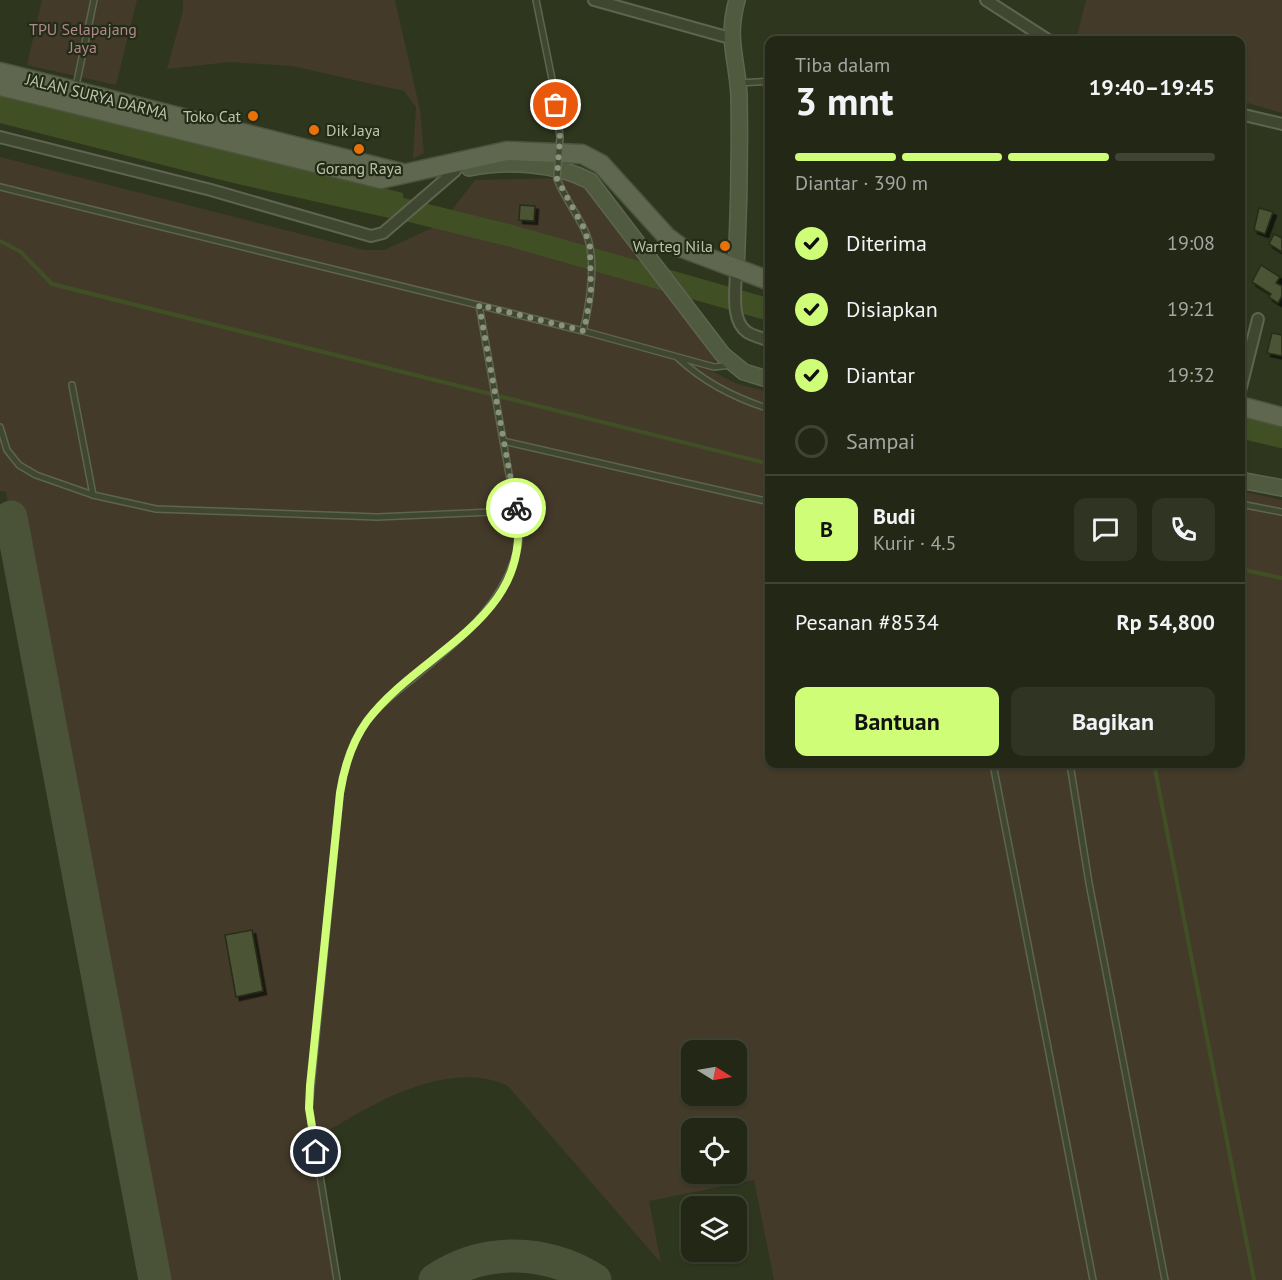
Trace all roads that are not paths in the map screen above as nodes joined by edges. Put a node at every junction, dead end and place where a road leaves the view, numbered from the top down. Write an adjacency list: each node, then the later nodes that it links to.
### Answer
1 (94, 0): 13 (lane)
2 (536, 0): 24 (lane, bridge)
3 (594, 0): 6 (street)
4 (737, 0): 8 (main road)
5 (987, 0): 7 (street)
6 (625, 4): 8 (street)
7 (1042, 36)
8 (730, 38): 11 (main road)
9 (0, 72): 13 (main road, JALAN SURYA DARMA)
10 (765, 81): 11 (lane)
11 (738, 83): 20 (main road)
12 (0, 86): 13 (main road, JALAN SURYA DARMA)
13 (73, 98): 18 (main road, JALAN SURYA DARMA)
14 (1245, 115): 15 (street)
15 (1282, 124)
16 (0, 137): 17 (street)
17 (455, 171): 18 (main road); 27 (main road)
18 (402, 173): 20 (main road, JALAN SURYA DARMA)
19 (0, 187): 22 (lane)
20 (736, 279): 21 (main road, JALAN SURYA DARMA); 25 (street)
21 (765, 281)
22 (479, 305): 24 (lane); 35 (lane)
23 (1258, 319): 28 (street)
24 (584, 331): 26 (lane)
25 (765, 339)
26 (676, 356): 27 (lane); 31 (lane)
27 (733, 364): 29 (main road)
28 (1245, 371)
29 (765, 378)
30 (72, 386): 38 (lane)
31 (765, 407)
32 (1245, 407): 33 (main road)
33 (1282, 417)
34 (0, 427): 38 (lane)
35 (503, 441): 39 (lane); 41 (lane)
36 (1245, 481): 37 (main road)
37 (1282, 488)
38 (93, 495): 41 (lane)
39 (765, 501)
40 (1245, 505): 42 (lane)
41 (517, 511): 45 (lane)
42 (1282, 512)
43 (994, 768): 46 (lane)
44 (1071, 768): 47 (lane)
45 (337, 1280)
46 (1093, 1280)
47 (1165, 1280)

